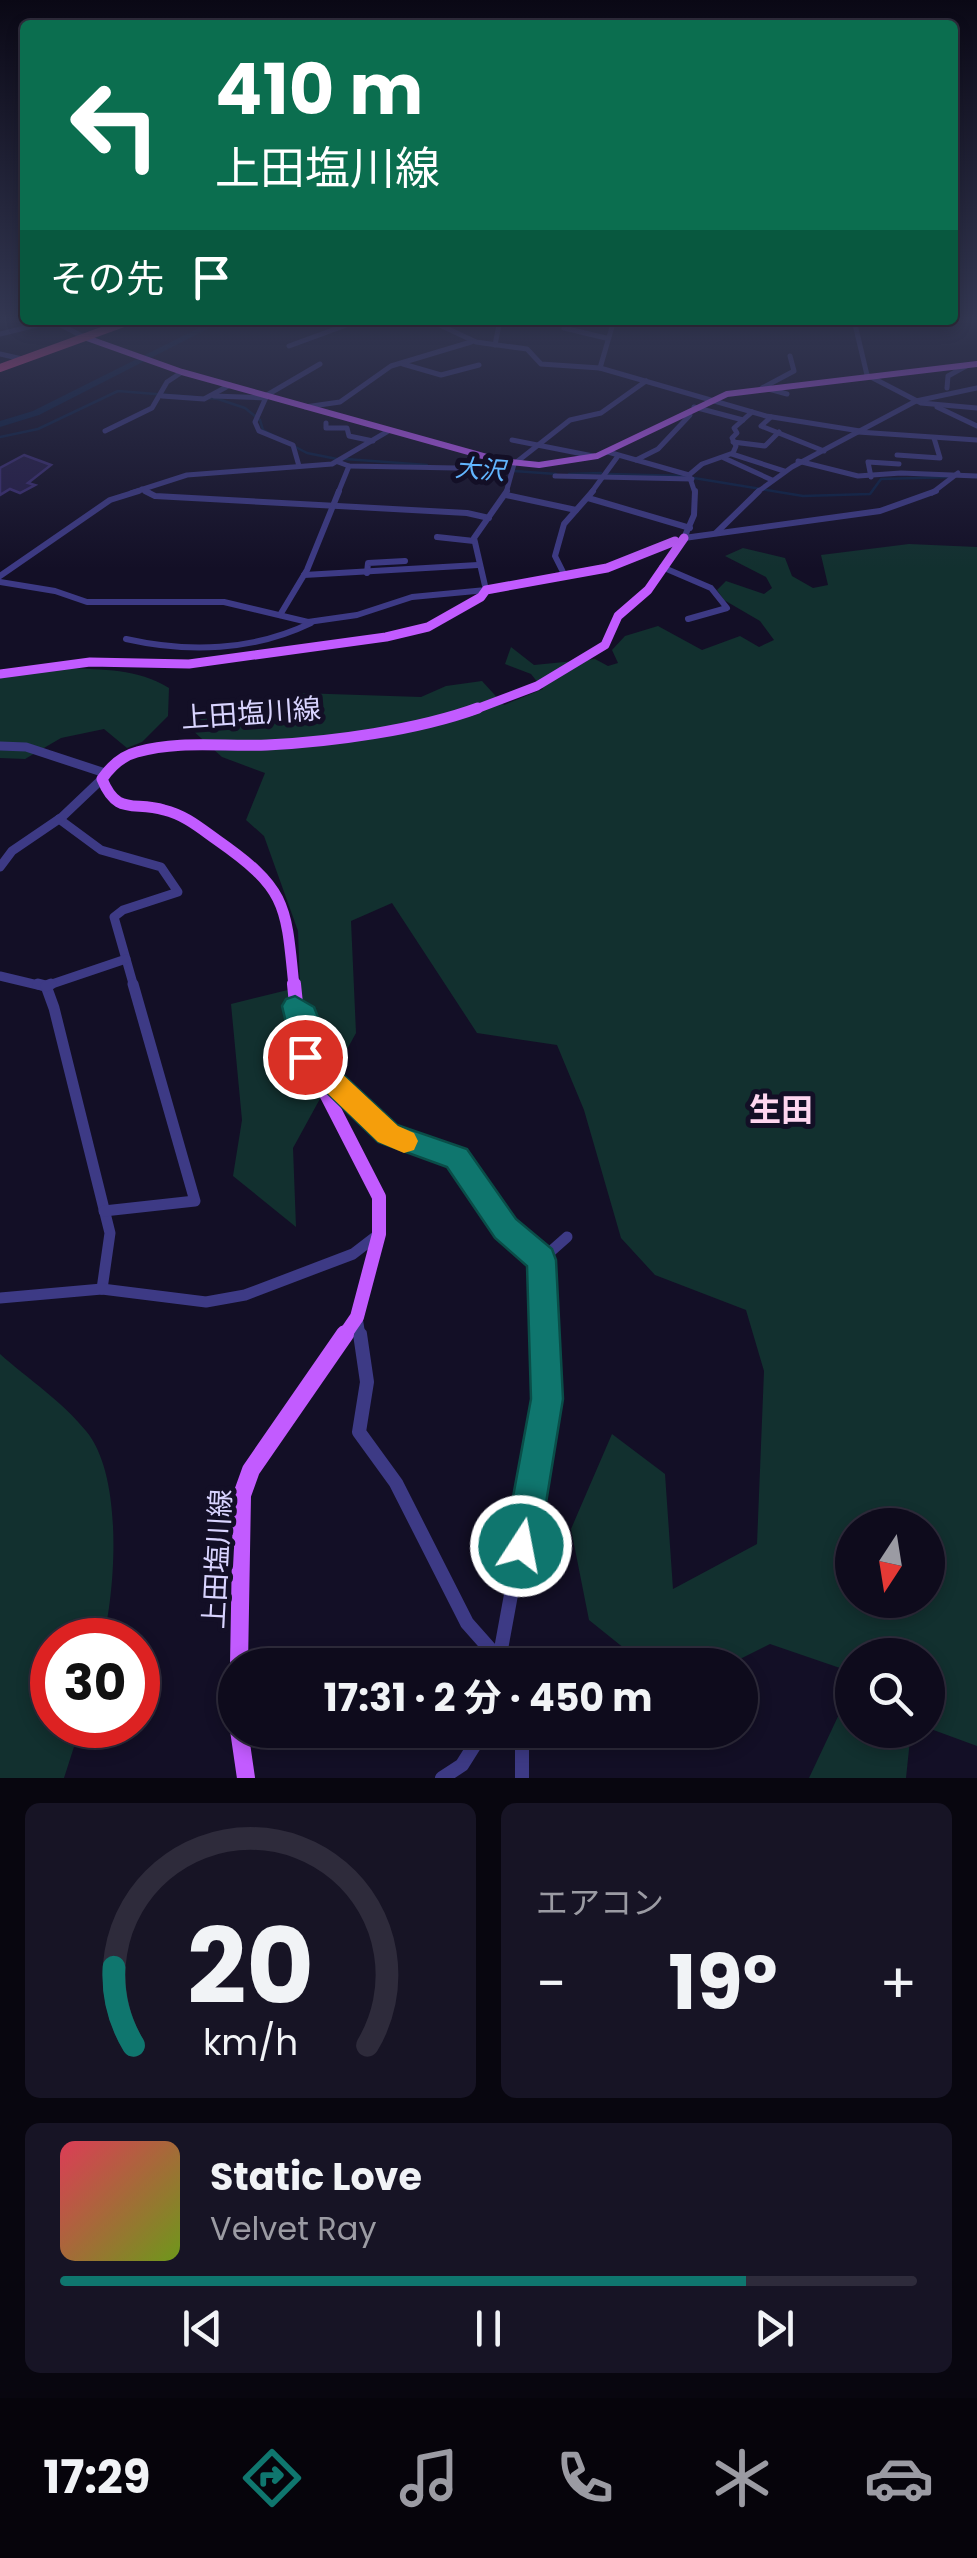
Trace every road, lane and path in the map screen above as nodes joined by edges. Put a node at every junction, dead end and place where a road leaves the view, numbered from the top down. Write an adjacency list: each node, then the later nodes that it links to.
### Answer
1 (156, 403): 20 (street)
2 (265, 403): 39 (street)
3 (290, 403): 11 (main road)
4 (333, 403): 11 (street)
5 (615, 403): 29 (street)
6 (704, 403): 13 (main road)
7 (723, 403): 14 (street)
8 (909, 403): 22 (street)
9 (930, 403): 10 (street)
10 (935, 404): 12 (street); 18 (street)
11 (305, 407): 19 (main road)
12 (977, 408)
13 (692, 411): 16 (street); 31 (main road); 36 (street)
14 (752, 412): 15 (street); 16 (street)
15 (772, 417): 21 (street); 22 (street)
16 (743, 420): 28 (street)
17 (326, 423): 27 (street)
18 (977, 426)
19 (390, 430): 27 (street); 41 (main road)
20 (105, 431)
21 (779, 432): 28 (street); 30 (street)
22 (859, 432): 23 (street); 30 (street)
23 (893, 438): 24 (street); 32 (street)
24 (934, 438): 26 (street); 32 (street)
25 (512, 440): 29 (street)
26 (977, 440)
27 (373, 441): 38 (street)
28 (734, 442): 35 (street)
29 (539, 444): 33 (street); 41 (street)
30 (824, 451): 37 (street)
31 (608, 452): 33 (main road); 34 (street)
32 (897, 455): 42 (street)
33 (593, 456): 41 (main road)
34 (618, 456): 36 (street); 46 (street)
35 (728, 456): 43 (street); 49 (street); 50 (street)
36 (636, 460): 49 (street)
37 (798, 461): 43 (street); 47 (street)
38 (338, 462): 39 (street); 40 (street)
39 (299, 466): 51 (street)
40 (349, 466): 41 (street); 54 (street)
41 (512, 467): 52 (street)
42 (900, 468): 44 (street); 47 (street); 47 (street)
43 (784, 471): 50 (street)
44 (958, 474): 48 (street); 58 (street)
45 (554, 476): 46 (street)
46 (604, 476): 49 (street); 53 (street)
47 (871, 476)
48 (977, 476)
49 (690, 477): 57 (street)
50 (772, 480): 58 (street)
51 (142, 489): 54 (street); 68 (street)
52 (506, 495): 55 (street); 56 (street)
53 (588, 498): 55 (street); 57 (street)
54 (332, 506): 56 (street); 66 (street)
55 (576, 510): 67 (street)
56 (489, 518): 61 (street)
57 (690, 528): 60 (street)
58 (716, 533): 60 (street)
59 (437, 537): 61 (street)
60 (684, 538): 64 (main road, 上田塩川線); 67 (main road, 上田塩川線)
61 (474, 541): 63 (street)
62 (405, 561): 65 (street)
63 (478, 565): 65 (street); 69 (street)
64 (662, 567): 71 (street); 76 (main road, 上田塩川線)
65 (368, 573): 66 (street)
66 (304, 575): 70 (street)
67 (565, 576): 69 (main road, 上田塩川線)
68 (0, 580): 70 (street)
69 (486, 590): 72 (street); 74 (main road, 上田塩川線)
70 (280, 615): 72 (street)
71 (688, 619)
72 (313, 622): 73 (street)
73 (126, 638)
74 (0, 674)
75 (0, 746): 76 (street)
76 (104, 776): 77 (street); 82 (main road, 上田塩川線)
77 (59, 819): 78 (street); 79 (street)
78 (1, 862)
79 (126, 960): 81 (street); 83 (street)
80 (0, 976): 81 (street)
81 (46, 986): 83 (street)
82 (295, 1006): 84 (main road, 上田塩川線); 86 (street)
83 (104, 1211): 87 (street)
84 (378, 1234): 87 (street); 89 (main road, 上田塩川線)
85 (567, 1237): 86 (street)
86 (542, 1260): 92 (street)
87 (102, 1290): 88 (street)
88 (0, 1298)
89 (357, 1318): 90 (main road, 上田塩川線); 91 (street)
90 (239, 1648)
91 (492, 1648)
92 (503, 1648)
93 (241, 1748): 96 (main road)
94 (473, 1748): 97 (street)
95 (522, 1748): 98 (street)
96 (246, 1778)
97 (442, 1778)
98 (522, 1778)

